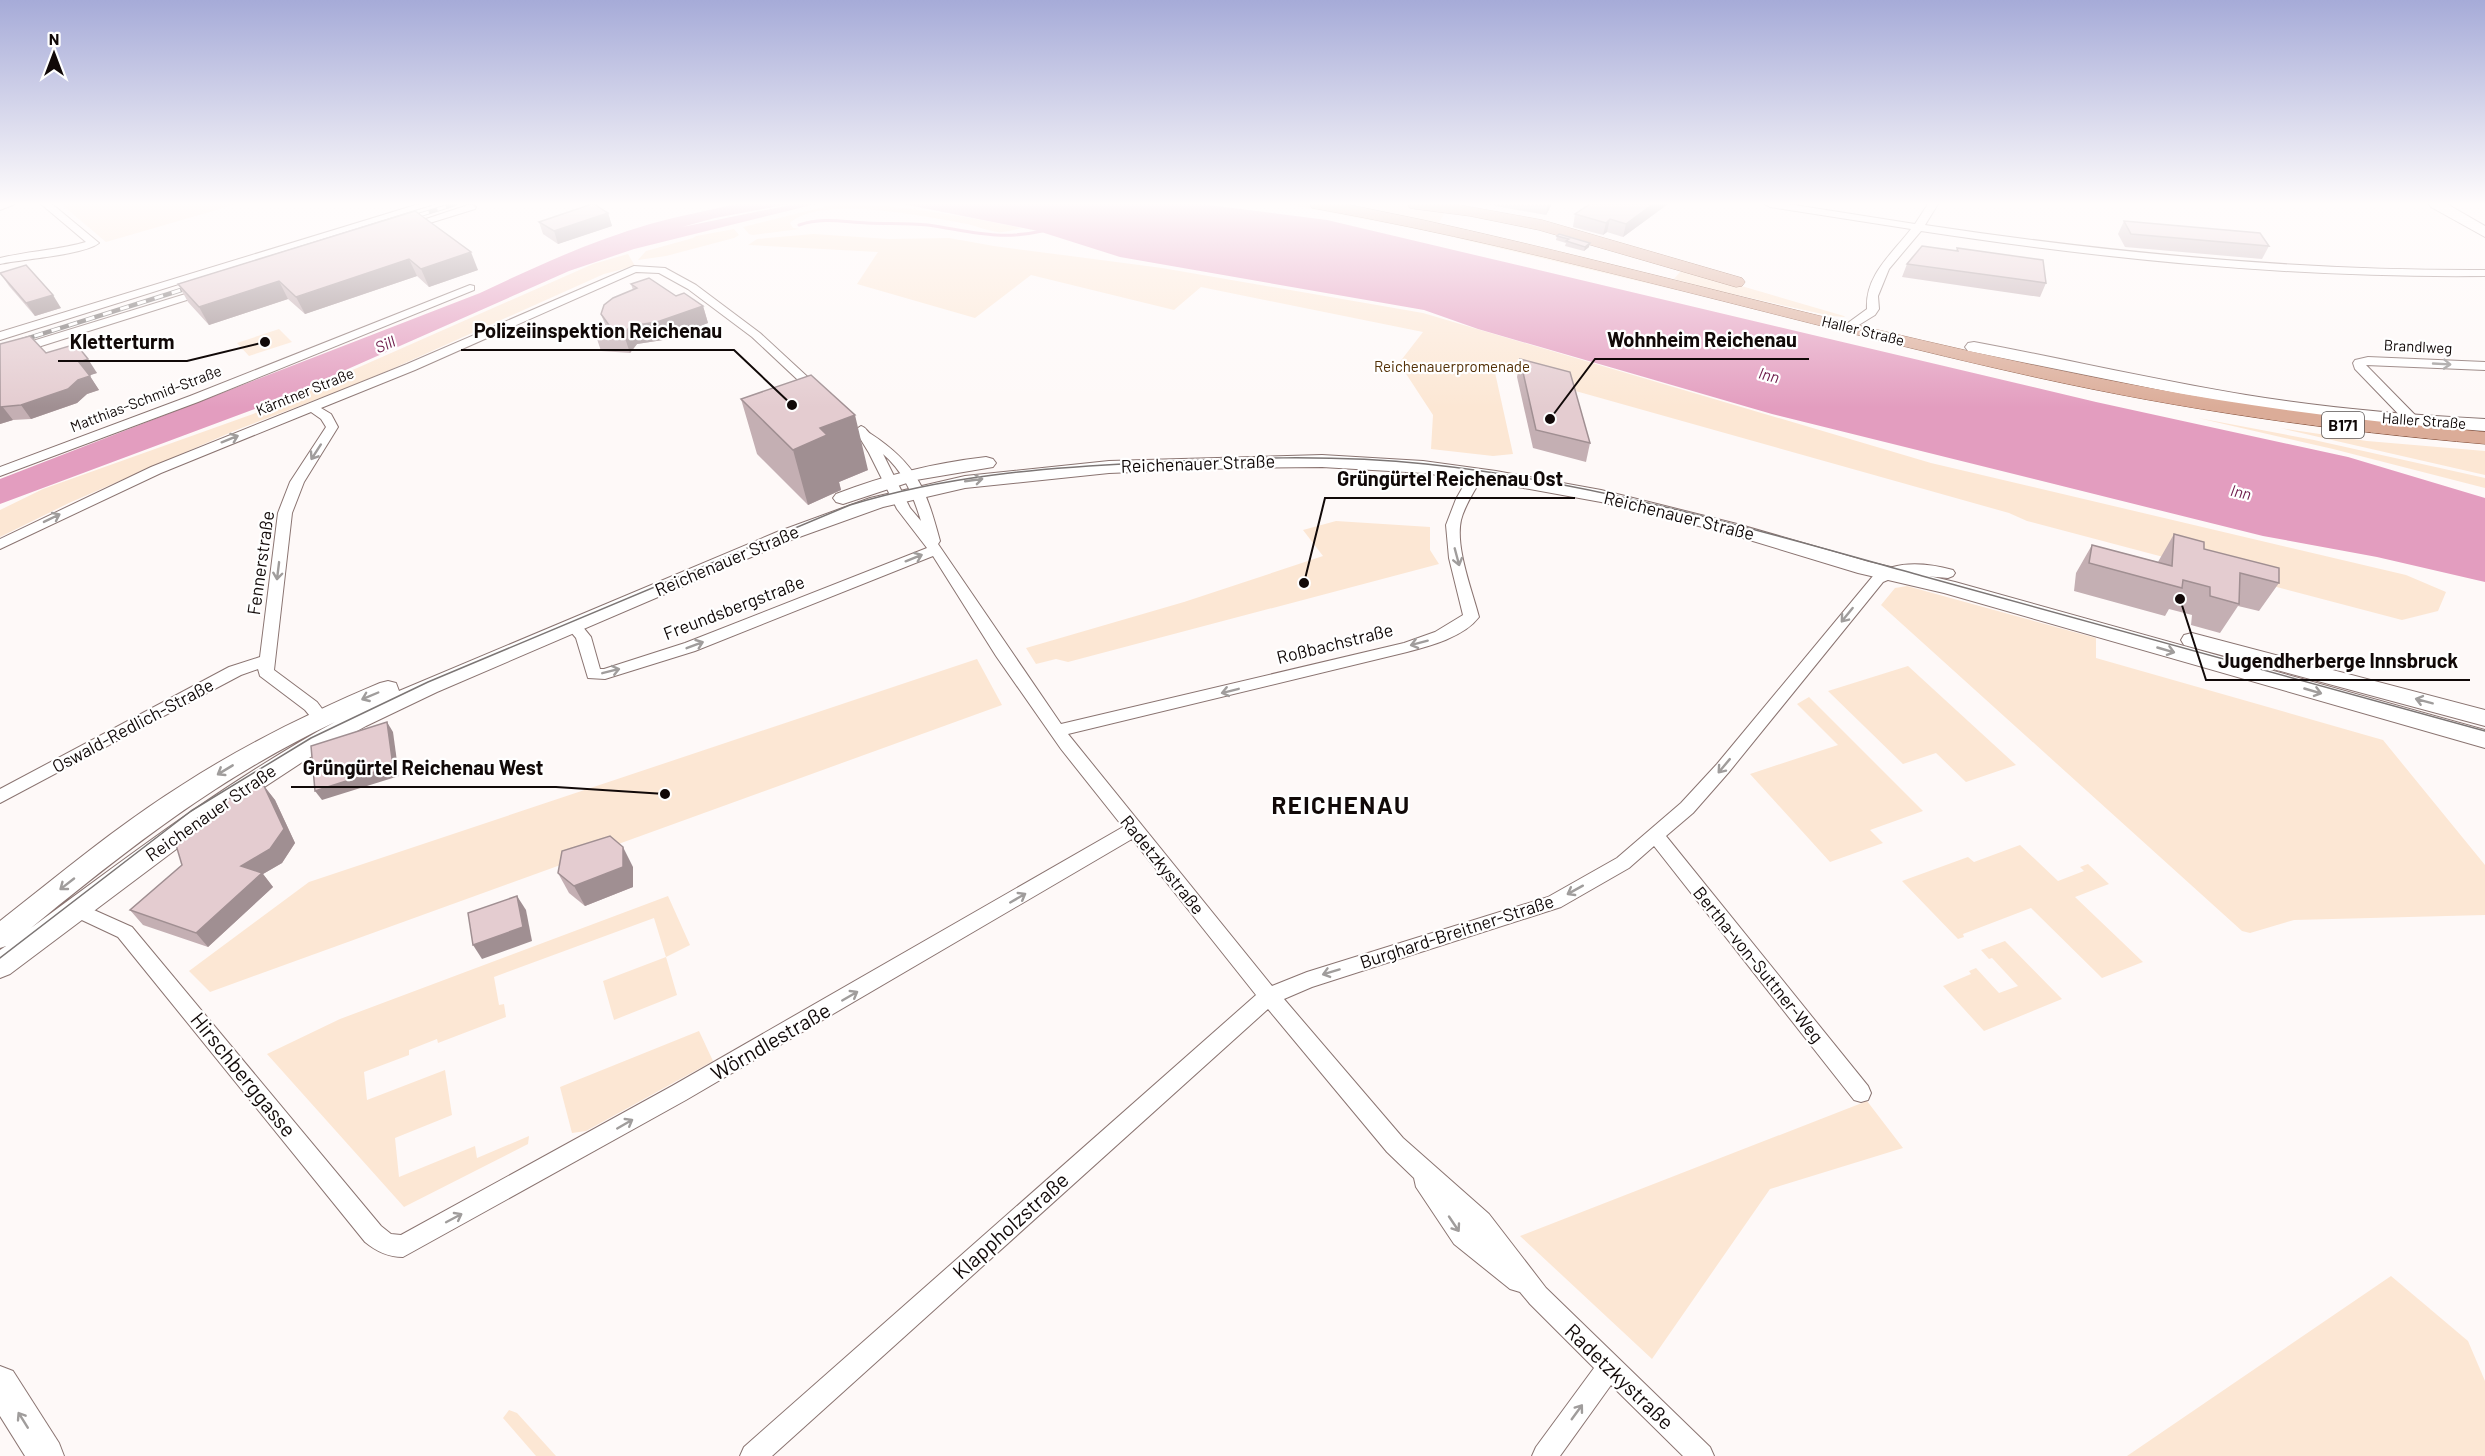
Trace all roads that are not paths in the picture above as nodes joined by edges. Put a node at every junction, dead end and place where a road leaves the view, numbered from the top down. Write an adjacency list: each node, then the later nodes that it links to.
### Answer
1 (208, 272): 13 (street)
2 (624, 272): 20 (street, Kärntner Straße)
3 (665, 272): 18 (street, Kärntner Straße)
4 (1662, 272): 9 (main road, Haller Straße / B171)
5 (1670, 272): 9 (main road, Haller Straße / B171)
6 (1882, 272): 12 (street)
7 (2365, 272): 8 (street)
8 (2485, 273)
9 (1678, 275): 12 (main road, Haller Straße / B171)
10 (216, 288): 15 (street)
11 (470, 288): 28 (street, Matthias-Schmid-Straße)
12 (1854, 320): 14 (main road, Haller Straße / B171); 16 (main road, Haller Straße / B171)
13 (0, 336)
14 (1974, 347): 19 (main road, Haller Straße / B171); 22 (street, Haller Straße / B171)
15 (0, 355)
16 (2002, 364): 19 (main road, Haller Straße / B171); 26 (main road)
17 (2485, 366): 22 (street, Brandlweg, one-way to 17)
18 (829, 402)
19 (2200, 403): 25 (main road, Haller Straße / B171)
20 (312, 407): 32 (street, Kärntner Straße, one-way to 20); 36 (street, Fennerstraße, one-way to 36)
21 (850, 420): 24 (street)
22 (2414, 422): 23 (street, Haller Straße / B171)
23 (2485, 425)
24 (861, 430): 30 (street); 30 (street)
25 (2485, 438)
26 (2485, 447)
27 (1495, 463): 29 (street); 30 (street, Reichenauer Straße); 33 (street, Reichenauer Straße)
28 (0, 472)
29 (1477, 474): 30 (street, Reichenauer Straße, one-way to 29); 34 (street, Reichenauer Straße); 39 (street, Roßbachstraße, one-way to 39)
30 (903, 486): 31 (street, Radetzkystraße); 35 (street, Reichenauer Straße); 37 (street, Reichenauer Straße, one-way to 37)
31 (930, 538): 35 (street, Freundsbergstraße, one-way to 31); 39 (street, Radetzkystraße)
32 (0, 545)
33 (1948, 573): 34 (street); 38 (street, Reichenauer Straße, one-way to 33)
34 (1875, 575): 40 (street, Reichenauer Straße, one-way to 40); 43 (street, Burghard-Breitner-Straße, one-way to 43)
35 (573, 625): 44 (street, Reichenauer Straße)
36 (268, 660): 37 (street); 41 (street, Oswald-Redlich-Straße)
37 (321, 718): 45 (street, Reichenauer Straße, one-way to 45)
38 (2485, 718)
39 (1058, 730): 42 (street, Radetzkystraße)
40 (2485, 739)
41 (0, 796)
42 (1134, 830): 47 (street, Radetzkystraße); 49 (street, Wörndlestraße, one-way to 42)
43 (1656, 836): 47 (street, Burghard-Breitner-Straße, one-way to 47); 48 (street, Bertha-von-Suttner-Weg)
44 (76, 909): 46 (street, Reichenauer Straße); 49 (street, Hirschberggasse)
45 (0, 937)
46 (0, 966)
47 (1269, 996): 50 (street, Radetzkystraße); 53 (street, Klappholzstraße)
48 (1861, 1093)
49 (403, 1246)
50 (1609, 1367): 54 (street, one-way to 50); 55 (street, Radetzkystraße)
51 (0, 1384): 52 (street, one-way to 51)
52 (46, 1456)
53 (753, 1456)
54 (1545, 1456)
55 (1701, 1456)

